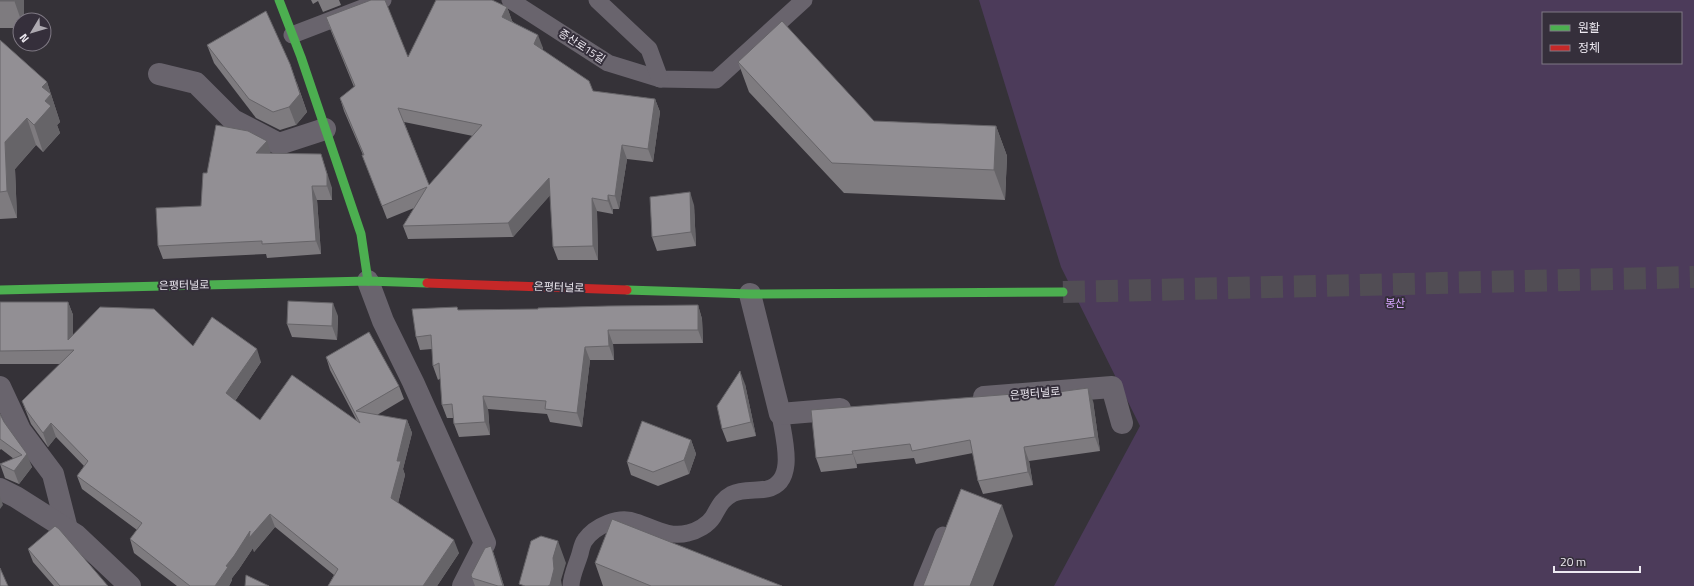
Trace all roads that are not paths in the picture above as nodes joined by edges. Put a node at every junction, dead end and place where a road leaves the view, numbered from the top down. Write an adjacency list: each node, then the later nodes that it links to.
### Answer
1 (279, 0): 6 (main road)
2 (383, 0): 6 (lane)
3 (510, 0): 8 (lane, 증산로15길)
4 (597, 0): 8 (lane)
5 (804, 0): 8 (lane, 증산로15길)
6 (292, 35): 9 (main road)
7 (159, 74): 9 (street)
8 (660, 79)
9 (325, 129): 10 (main road)
10 (368, 281): 11 (main road, 은평터널로); 13 (main road, 은평터널로); 23 (street)
11 (0, 290)
12 (1063, 292): 13 (main road, 은평터널로)
13 (750, 294): 17 (street)
14 (0, 387): 20 (street)
15 (962, 399): 18 (street, 은평터널로)
16 (859, 408): 17 (street)
17 (780, 414): 24 (lane)
18 (1122, 423)
19 (0, 489): 20 (street)
20 (67, 529): 22 (street)
21 (943, 535): 25 (lane)
22 (130, 586)
23 (463, 586)
24 (571, 586)
25 (922, 586)

